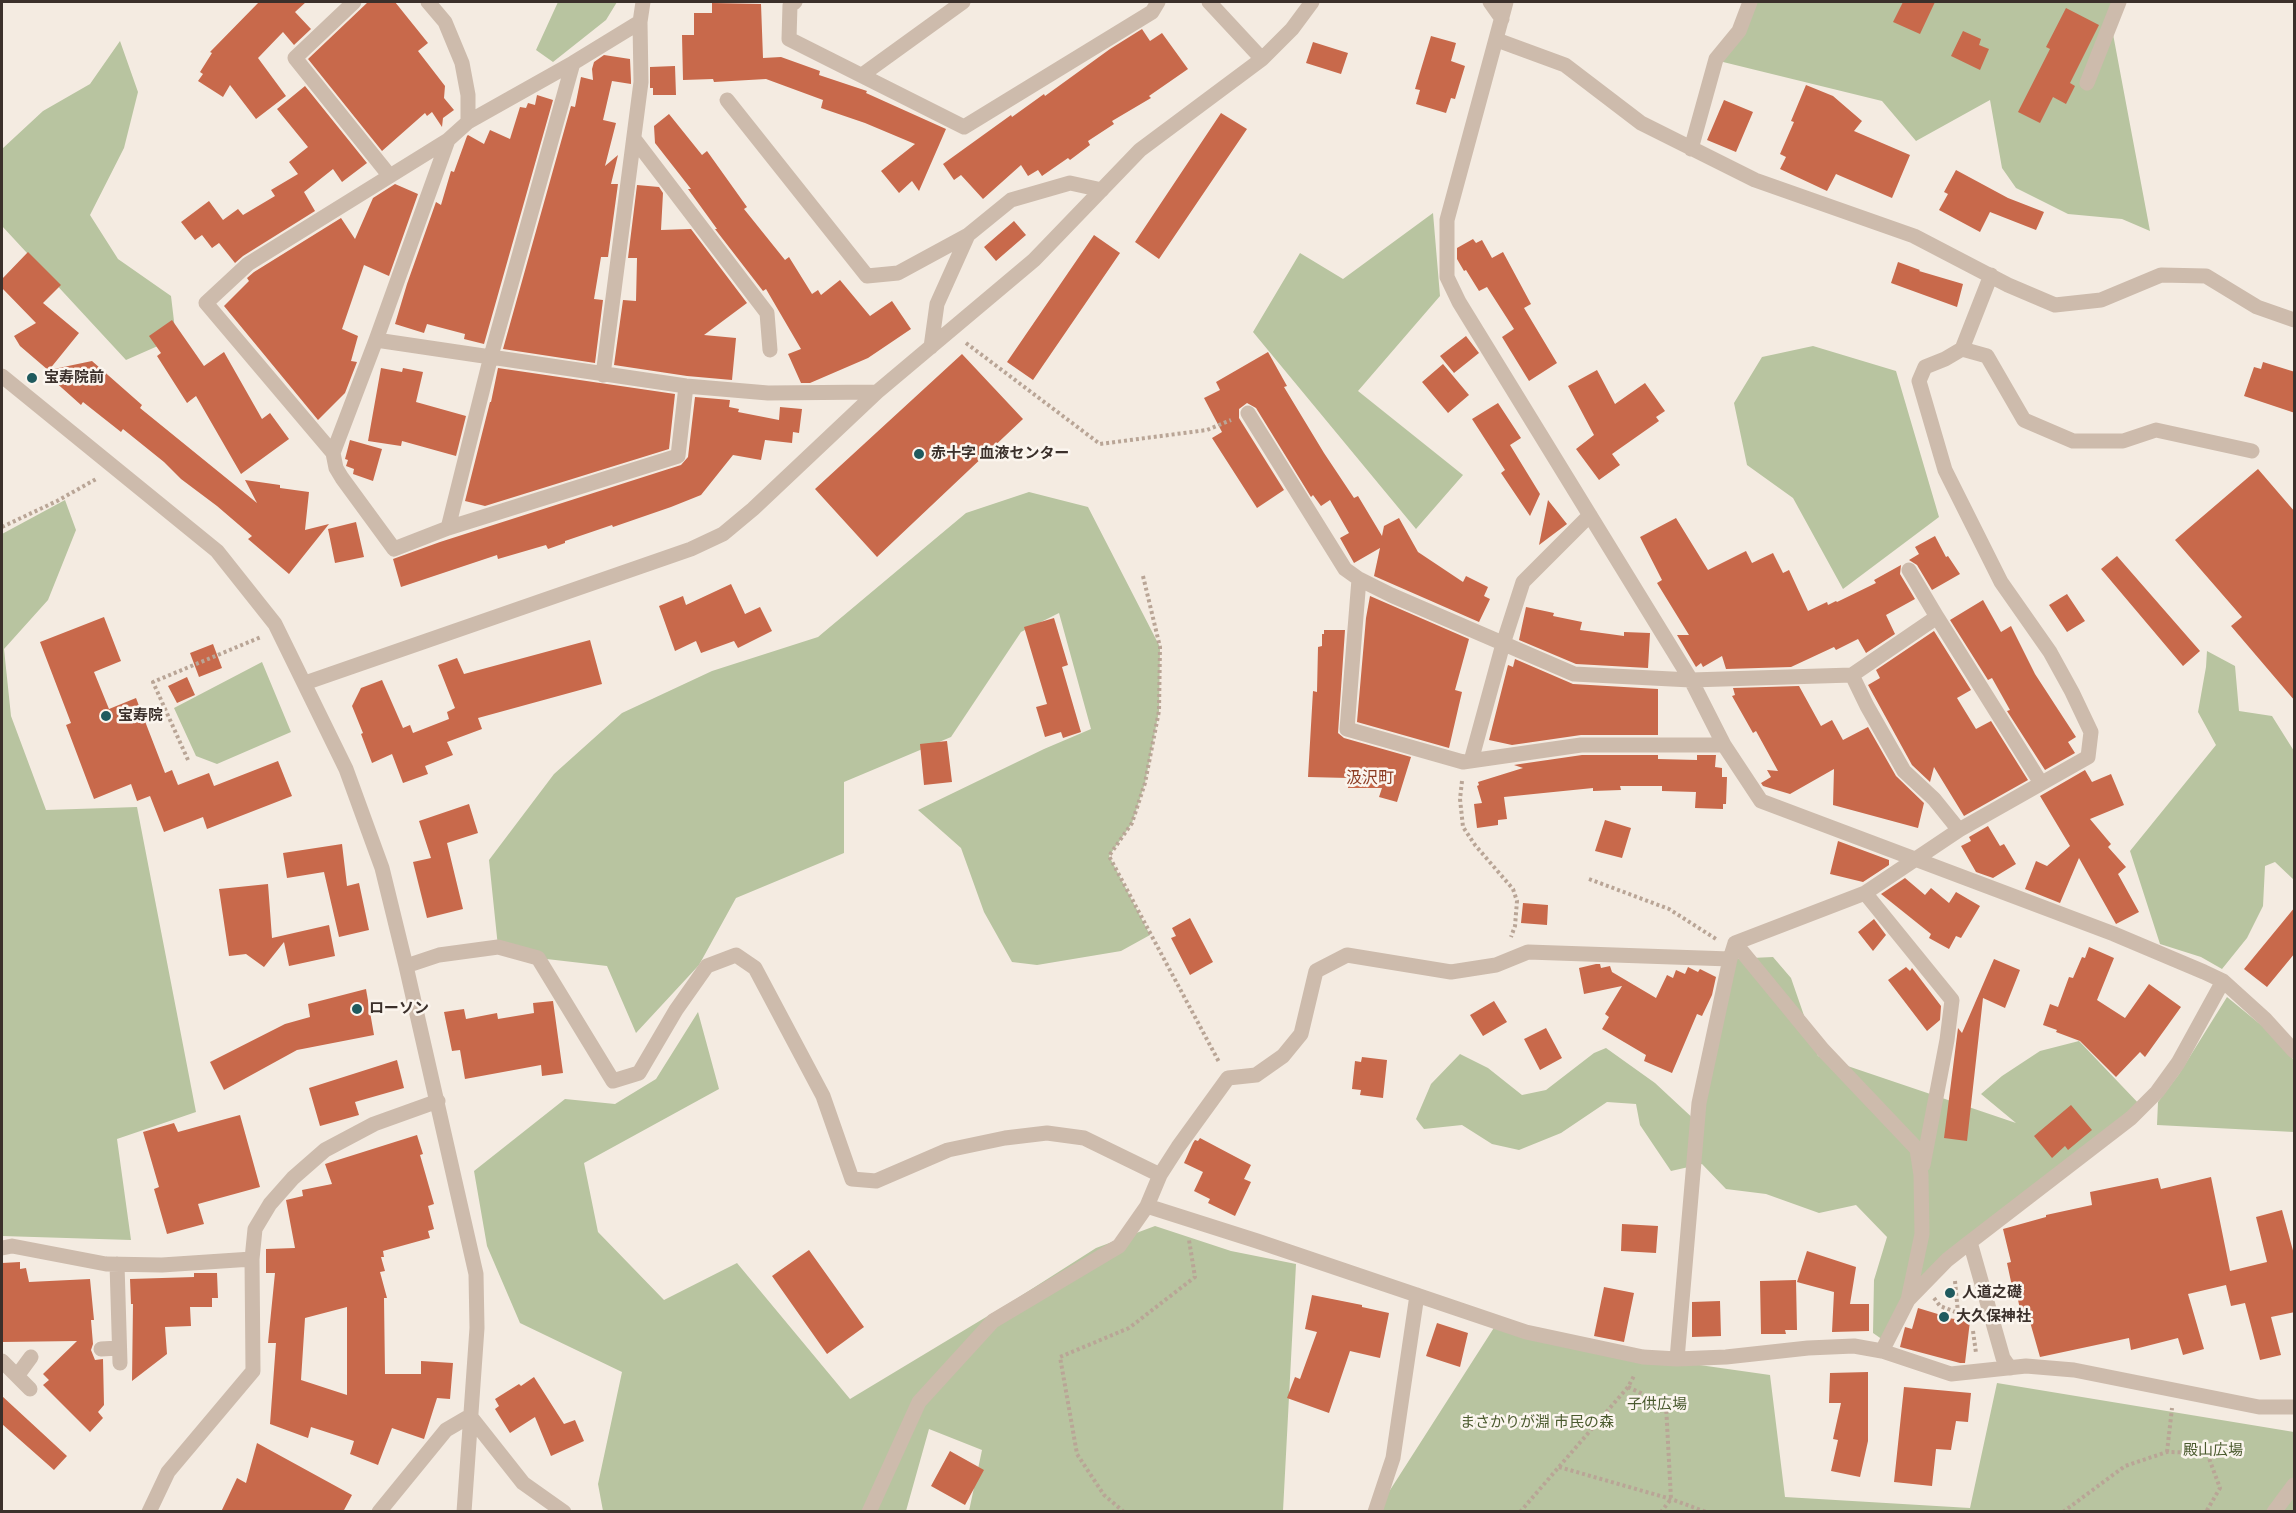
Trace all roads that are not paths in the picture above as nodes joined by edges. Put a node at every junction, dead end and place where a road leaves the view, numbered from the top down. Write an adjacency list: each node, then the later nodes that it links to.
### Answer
1 (354, 2): 25 (street)
2 (428, 2): 21 (street)
3 (644, 2): 14 (street)
4 (795, 2): 18 (street)
5 (963, 2): 18 (street)
6 (1158, 2): 18 (street)
7 (1209, 2): 16 (street)
8 (1312, 2): 16 (street)
9 (1490, 2): 13 (street)
10 (1506, 2): 13 (street)
11 (1750, 2): 24 (street)
12 (2119, 2): 19 (street)
13 (1502, 19): 15 (street)
14 (639, 22): 17 (street); 23 (street)
15 (1497, 40): 24 (street); 42 (street)
16 (1262, 59): 26 (street)
17 (573, 63): 21 (street); 34 (street)
18 (862, 75)
19 (2087, 83)
20 (727, 100): 27 (street)
21 (468, 122): 22 (street)
22 (448, 140): 25 (street); 30 (street)
23 (635, 140): 33 (street); 35 (street)
24 (1691, 149): 28 (street)
25 (389, 175): 41 (street)
26 (1102, 190): 27 (street); 31 (street)
27 (968, 236): 31 (street)
28 (1991, 275): 29 (street); 32 (street)
29 (2295, 320)
30 (376, 340): 34 (street); 41 (street)
31 (931, 346): 38 (street)
32 (1962, 349): 40 (street); 53 (street)
33 (770, 350)
34 (491, 356): 35 (street); 43 (street)
35 (603, 375): 37 (street)
36 (2, 376): 50 (street)
37 (686, 386): 38 (street); 43 (street)
38 (877, 392): 50 (street)
39 (1248, 413): 45 (street)
40 (2252, 451)
41 (333, 453): 43 (street)
42 (1590, 515): 47 (street); 49 (street)
43 (448, 528)
44 (1909, 570): 46 (street)
45 (1359, 579): 47 (street); 52 (street)
46 (1937, 617): 48 (street); 53 (street)
47 (1503, 644): 49 (street); 52 (street)
48 (1852, 675): 49 (street); 54 (street)
49 (1691, 680): 51 (street)
50 (305, 683): 58 (street)
51 (1724, 745): 52 (street); 55 (street)
52 (1467, 762)
53 (2041, 783): 54 (street)
54 (1959, 830): 55 (street)
55 (1913, 859): 56 (street); 59 (street)
56 (1865, 893): 57 (street); 63 (street)
57 (1733, 952): 62 (street); 63 (street); 74 (street)
58 (406, 966): 61 (street); 62 (street)
59 (2223, 981): 60 (street); 65 (street)
60 (2295, 1051)
61 (438, 1101): 67 (street); 80 (street)
62 (1160, 1175): 64 (street)
63 (1921, 1175): 70 (street)
64 (1147, 1206): 69 (street); 86 (street)
65 (1970, 1242): 70 (street); 76 (street)
66 (2, 1248): 68 (street)
67 (252, 1259): 68 (street); 82 (street)
68 (117, 1264): 71 (street)
69 (1417, 1295): 74 (street); 87 (street)
70 (1908, 1300): 72 (street)
71 (101, 1349)
72 (1882, 1350): 74 (street); 76 (street)
73 (31, 1357): 77 (street)
74 (1677, 1359)
75 (2, 1361): 77 (street)
76 (2010, 1368): 79 (street)
77 (16, 1376): 78 (street)
78 (30, 1389)
79 (2295, 1407)
80 (470, 1416): 83 (street); 84 (street); 85 (street)
81 (2295, 1485): 88 (street)
82 (149, 1512)
83 (379, 1512)
84 (464, 1512)
85 (564, 1512)
86 (869, 1512)
87 (1375, 1512)
88 (2274, 1512)

